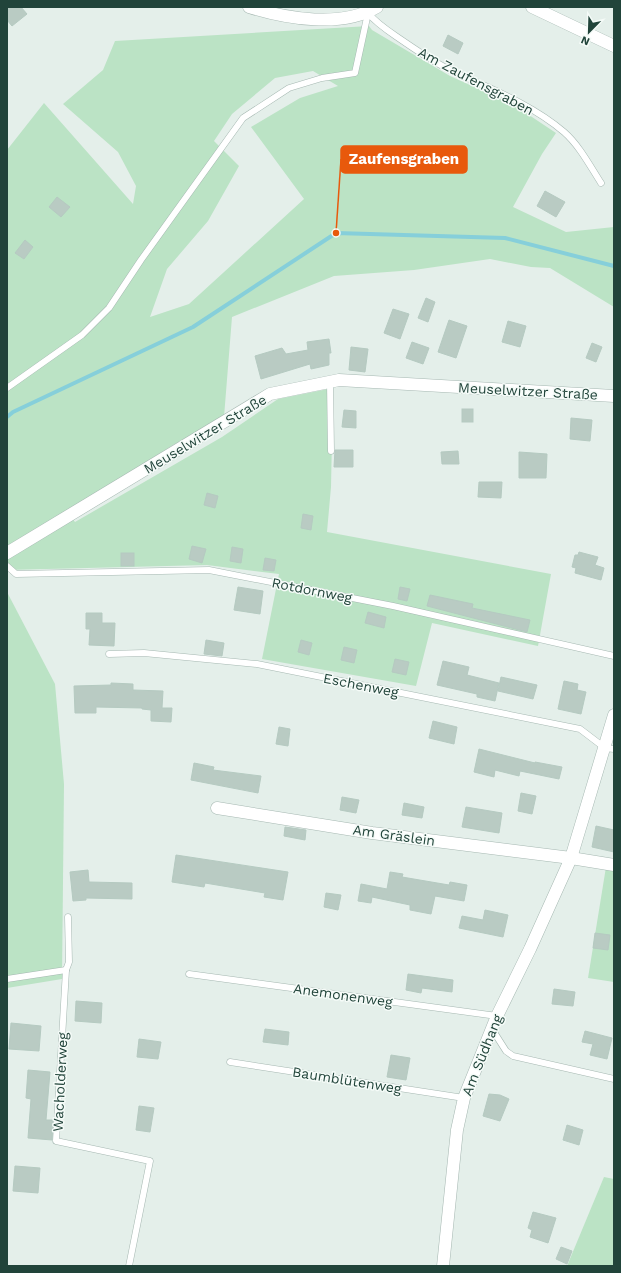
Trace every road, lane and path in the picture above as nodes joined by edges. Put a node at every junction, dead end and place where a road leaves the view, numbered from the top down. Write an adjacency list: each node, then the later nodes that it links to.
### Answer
1 (249, 7): 3 (street)
2 (532, 7): 4 (street)
3 (373, 10): 5 (lane, Am Zaufensgraben); 7 (lane)
4 (614, 46)
5 (601, 183)
6 (330, 382): 8 (street, Meuselwitzer Straße); 9 (lane); 10 (street, Meuselwitzer Straße)
7 (7, 388)
8 (614, 396)
9 (331, 451)
10 (7, 553)
11 (7, 566): 13 (lane, Rotdornweg)
12 (109, 654): 15 (lane, Eschenweg)
13 (614, 656)
14 (614, 715): 15 (street, Am Südhang)
15 (610, 748): 17 (street, Am Südhang)
16 (217, 808): 17 (street, Am Gräslein)
17 (571, 858): 18 (street); 23 (street, Am Südhang)
18 (614, 865)
19 (68, 917): 20 (lane, Wacholderweg)
20 (66, 970): 22 (lane); 28 (lane, Wacholderweg)
21 (189, 974): 23 (lane, Anemonenweg)
22 (7, 979)
23 (497, 1016): 24 (street, Am Südhang)
24 (492, 1029): 26 (lane); 27 (street, Am Südhang)
25 (230, 1062): 27 (lane, Baumblütenweg)
26 (614, 1079)
27 (464, 1098): 29 (street, Am Südhang)
28 (129, 1266)
29 (443, 1266)

